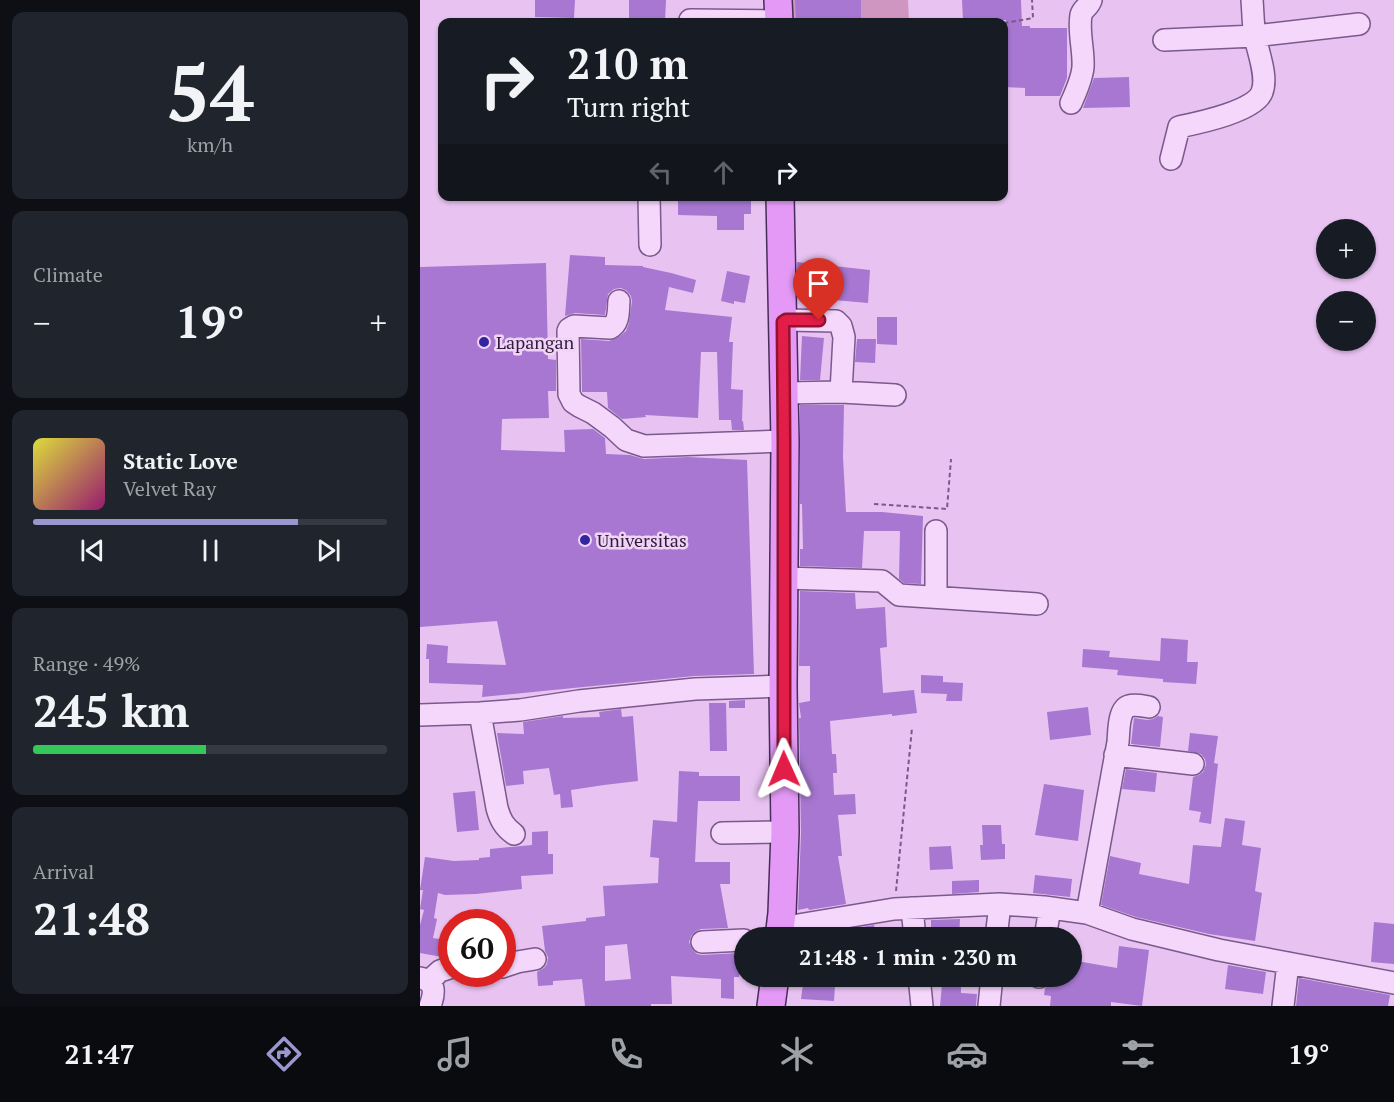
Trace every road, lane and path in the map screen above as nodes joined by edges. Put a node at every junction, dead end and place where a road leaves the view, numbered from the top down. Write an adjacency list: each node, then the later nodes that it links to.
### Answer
1 (1032, 0): 6 (path)
2 (1252, 0): 8 (street)
3 (1078, 12): 10 (street)
4 (779, 14): 5 (street)
5 (720, 18)
6 (1008, 22)
7 (1359, 24): 8 (street)
8 (1255, 36): 9 (street); 11 (street)
9 (1164, 40)
10 (1071, 103)
11 (1171, 159)
12 (650, 201): 14 (street)
13 (780, 201): 16 (main road)
14 (650, 245)
15 (619, 301): 20 (street)
16 (783, 322): 17 (street); 18 (main road)
17 (841, 392): 18 (street); 19 (street)
18 (784, 393): 20 (main road)
19 (895, 396)
20 (784, 441): 24 (main road)
21 (951, 459): 22 (path)
22 (874, 504)
23 (936, 531): 25 (street)
24 (784, 578): 25 (street); 27 (main road)
25 (936, 597): 26 (street)
26 (1037, 604)
27 (783, 686): 29 (street); 34 (main road)
28 (1149, 707): 32 (street)
29 (480, 713): 30 (street); 36 (street)
30 (420, 715)
31 (912, 728): 39 (path)
32 (1115, 755): 33 (street); 40 (street)
33 (1193, 764)
34 (784, 832): 35 (street); 41 (main road)
35 (722, 833)
36 (514, 834)
37 (1000, 904): 38 (street); 39 (street); 44 (street)
38 (1050, 908): 40 (street); 45 (street)
39 (903, 909): 42 (street); 43 (street)
40 (1087, 913): 50 (street)
41 (780, 927)
42 (810, 927)
43 (910, 927)
44 (997, 927)
45 (1047, 927)
46 (734, 940): 47 (street)
47 (702, 942)
48 (535, 958): 49 (street)
49 (516, 962)
50 (1288, 963): 53 (street); 61 (street)
51 (438, 972): 52 (street)
52 (425, 980): 57 (street)
53 (1394, 983)
54 (774, 987): 58 (main road)
55 (920, 987): 59 (street)
56 (991, 987): 60 (street)
57 (430, 1006)
58 (771, 1006)
59 (922, 1006)
60 (989, 1006)
61 (1283, 1006)

